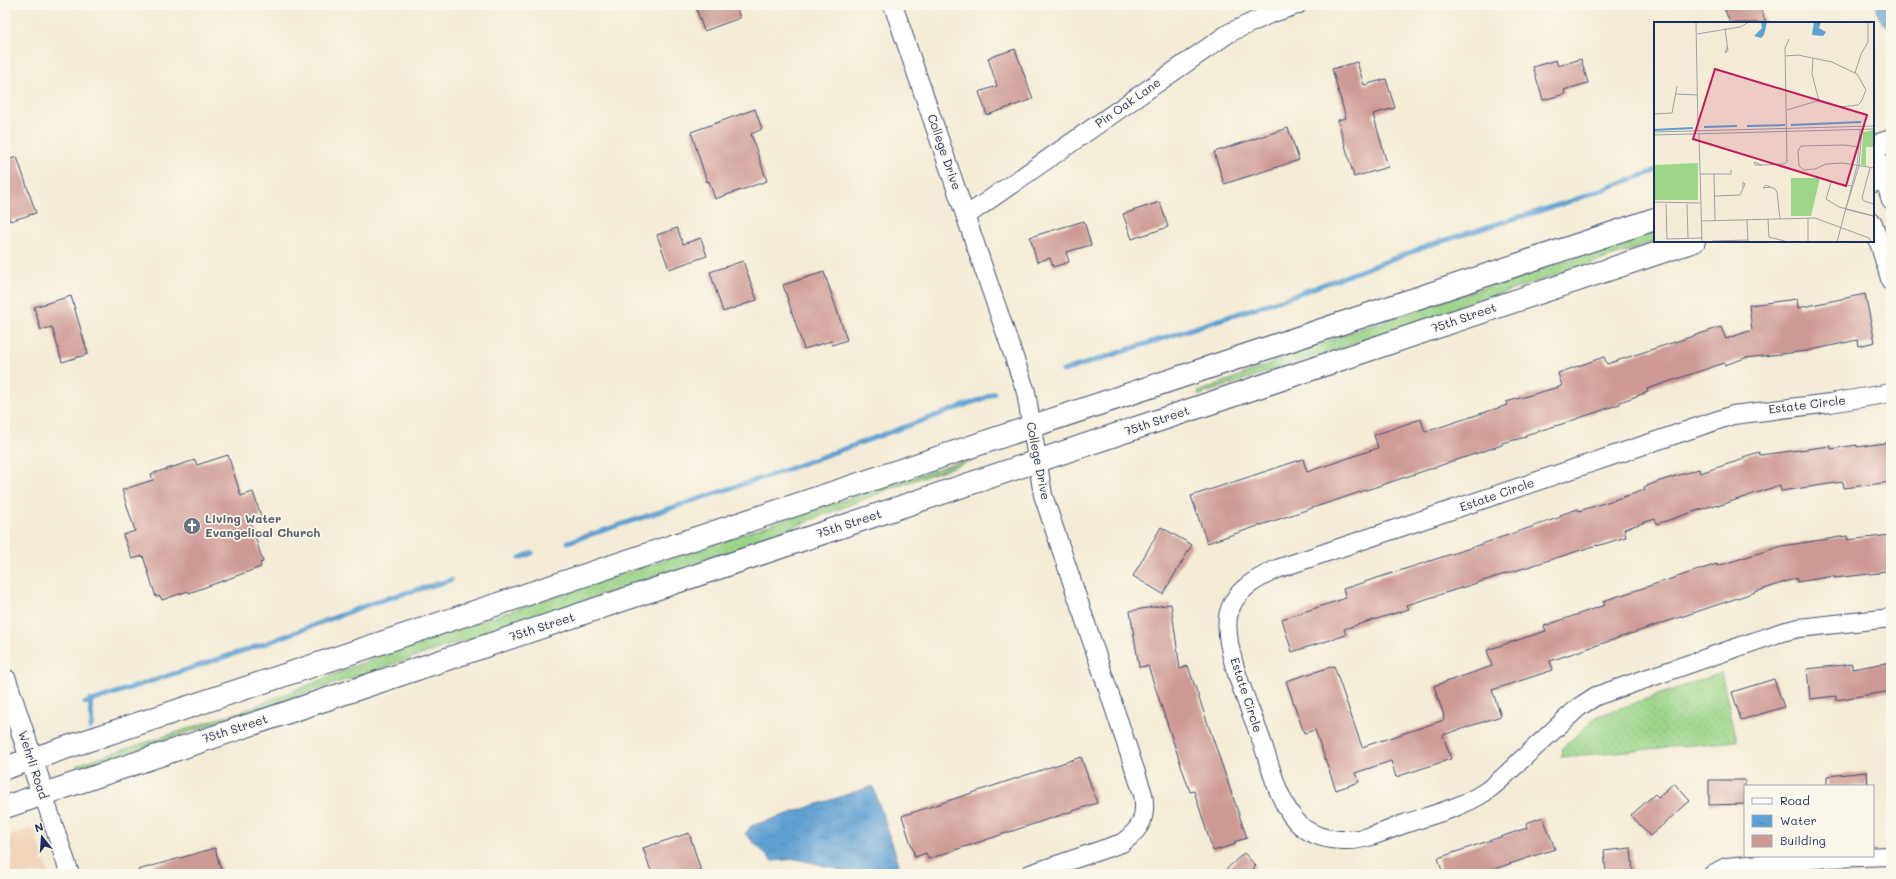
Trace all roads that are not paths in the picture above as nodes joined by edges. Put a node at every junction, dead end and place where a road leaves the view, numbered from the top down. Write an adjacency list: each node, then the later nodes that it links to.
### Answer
1 (893, 5): 6 (street, College Drive)
2 (1297, 5): 6 (street, Pin Oak Lane)
3 (1879, 144): 4 (street)
4 (1883, 178): 5 (street)
5 (1891, 200)
6 (966, 216): 12 (street, College Drive)
7 (1654, 219): 12 (main road)
8 (1874, 226): 10 (street)
9 (1691, 242): 13 (main road, 75th Street)
10 (1891, 282)
11 (1891, 393): 14 (street, Estate Circle)
12 (1032, 426): 13 (street, College Drive); 16 (main road)
13 (1038, 461): 18 (main road, 75th Street); 24 (street, College Drive)
14 (1891, 618)
15 (5, 680): 16 (main road, Wehrli Road)
16 (31, 759): 17 (main road); 18 (main road, Wehrli Road)
17 (5, 768)
18 (43, 794): 19 (main road, 75th Street); 23 (street, Wehrli Road)
19 (5, 807)
20 (1891, 856): 22 (street)
21 (1860, 857): 25 (street)
22 (1874, 857)
23 (70, 874)
24 (1030, 874)
25 (1714, 874)

